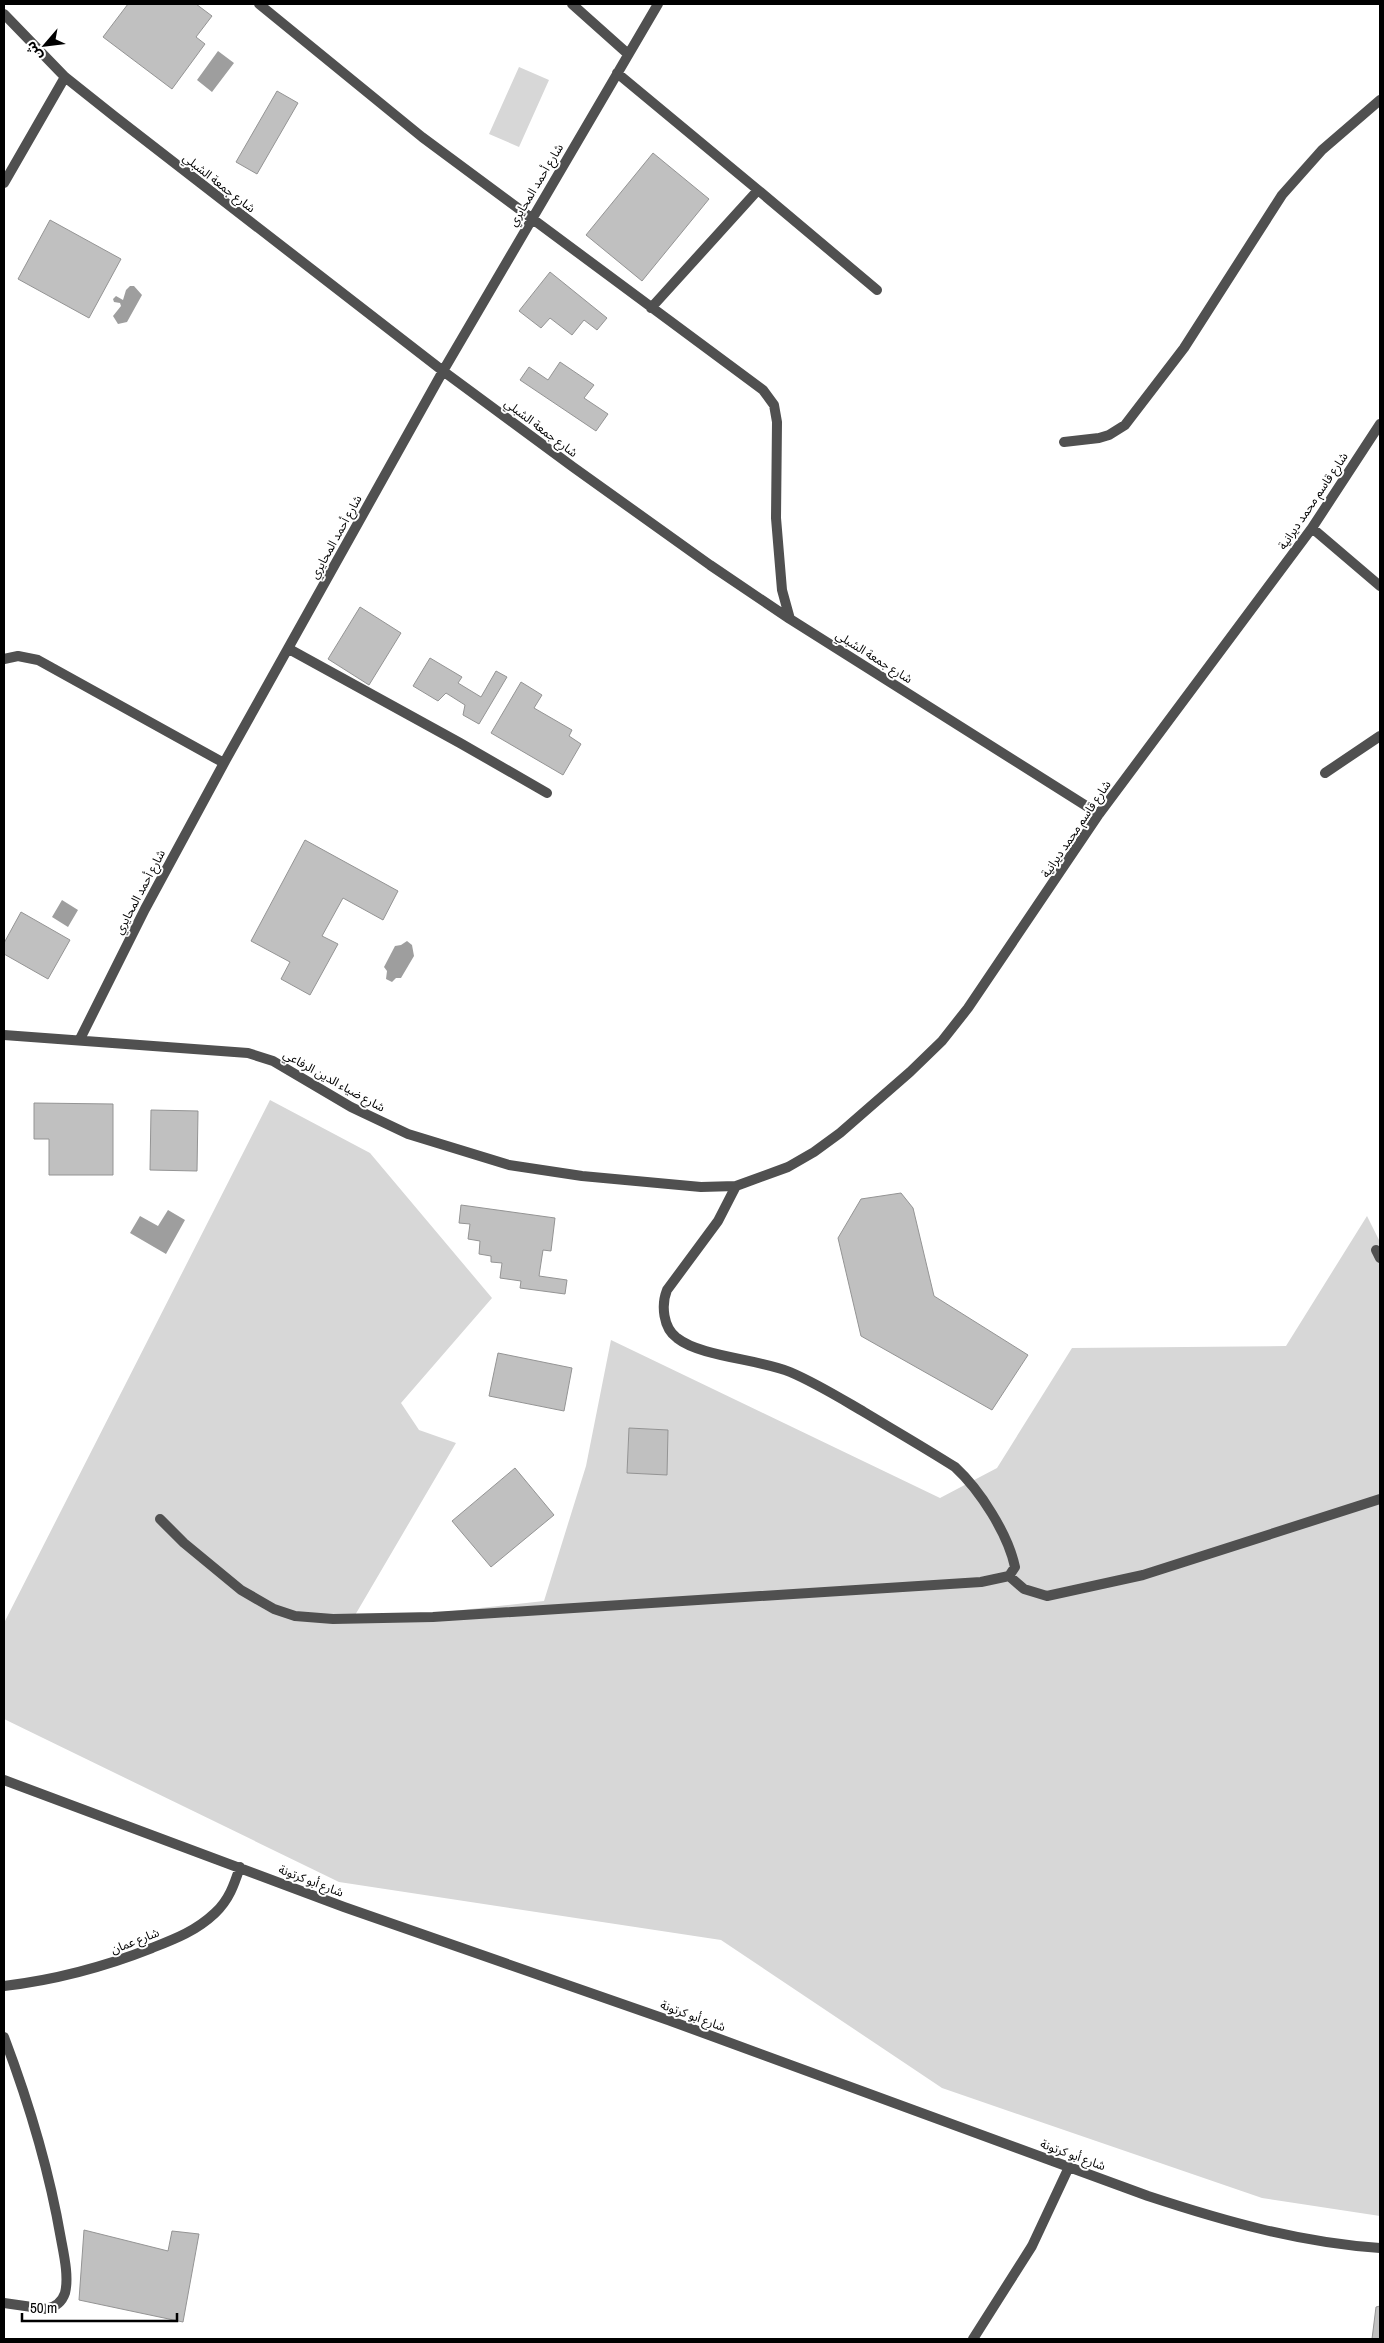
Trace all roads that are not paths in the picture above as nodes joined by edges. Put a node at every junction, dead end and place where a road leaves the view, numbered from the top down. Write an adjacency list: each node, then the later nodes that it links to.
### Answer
1 (259, 4): 11 (street)
2 (572, 4): 5 (street)
3 (658, 4): 5 (street, شارع أحمد المحايري)
4 (4, 14): 7 (street, شارع جمعة الشبلي)
5 (628, 54): 6 (street, شارع أحمد المحايري)
6 (617, 74): 10 (street); 11 (street, شارع أحمد المحايري)
7 (65, 77): 9 (street); 14 (street, شارع جمعة الشبلي)
8 (1380, 100): 16 (street)
9 (4, 183)
10 (758, 190): 12 (street); 13 (street)
11 (530, 219): 13 (street); 14 (street, شارع أحمد المحايري)
12 (877, 290)
13 (651, 308): 19 (street)
14 (443, 371): 19 (street, شارع جمعة الشبلي); 20 (street, شارع أحمد المحايري)
15 (1380, 424): 17 (street, شارع قاسم محمد ديرانية)
16 (1064, 442)
17 (1312, 528): 18 (street); 26 (street, شارع قاسم محمد ديرانية)
18 (1380, 586)
19 (790, 619): 26 (street, شارع جمعة الشبلي)
20 (289, 649): 23 (street, شارع أحمد المحايري); 25 (street)
21 (4, 659): 23 (street)
22 (1380, 736): 24 (street)
23 (224, 763): 28 (street, شارع أحمد المحايري)
24 (1325, 773)
25 (547, 793)
26 (1099, 814): 29 (street, شارع قاسم محمد ديرانية)
27 (4, 1035): 28 (street, شارع ضياء الدين الرفاعي)
28 (80, 1039): 29 (street, شارع ضياء الدين الرفاعي)
29 (736, 1186): 32 (street)
30 (1380, 1499): 32 (street)
31 (160, 1519): 32 (street)
32 (1009, 1576)
33 (4, 1780): 34 (street, شارع أبو كرتونة)
34 (240, 1867): 35 (street, شارع عمان); 37 (street, شارع أبو كرتونة)
35 (4, 1986)
36 (4, 2037): 39 (street)
37 (1069, 2167): 38 (street, شارع أبو كرتونة); 40 (street)
38 (1380, 2248)
39 (4, 2304)
40 (973, 2339)

